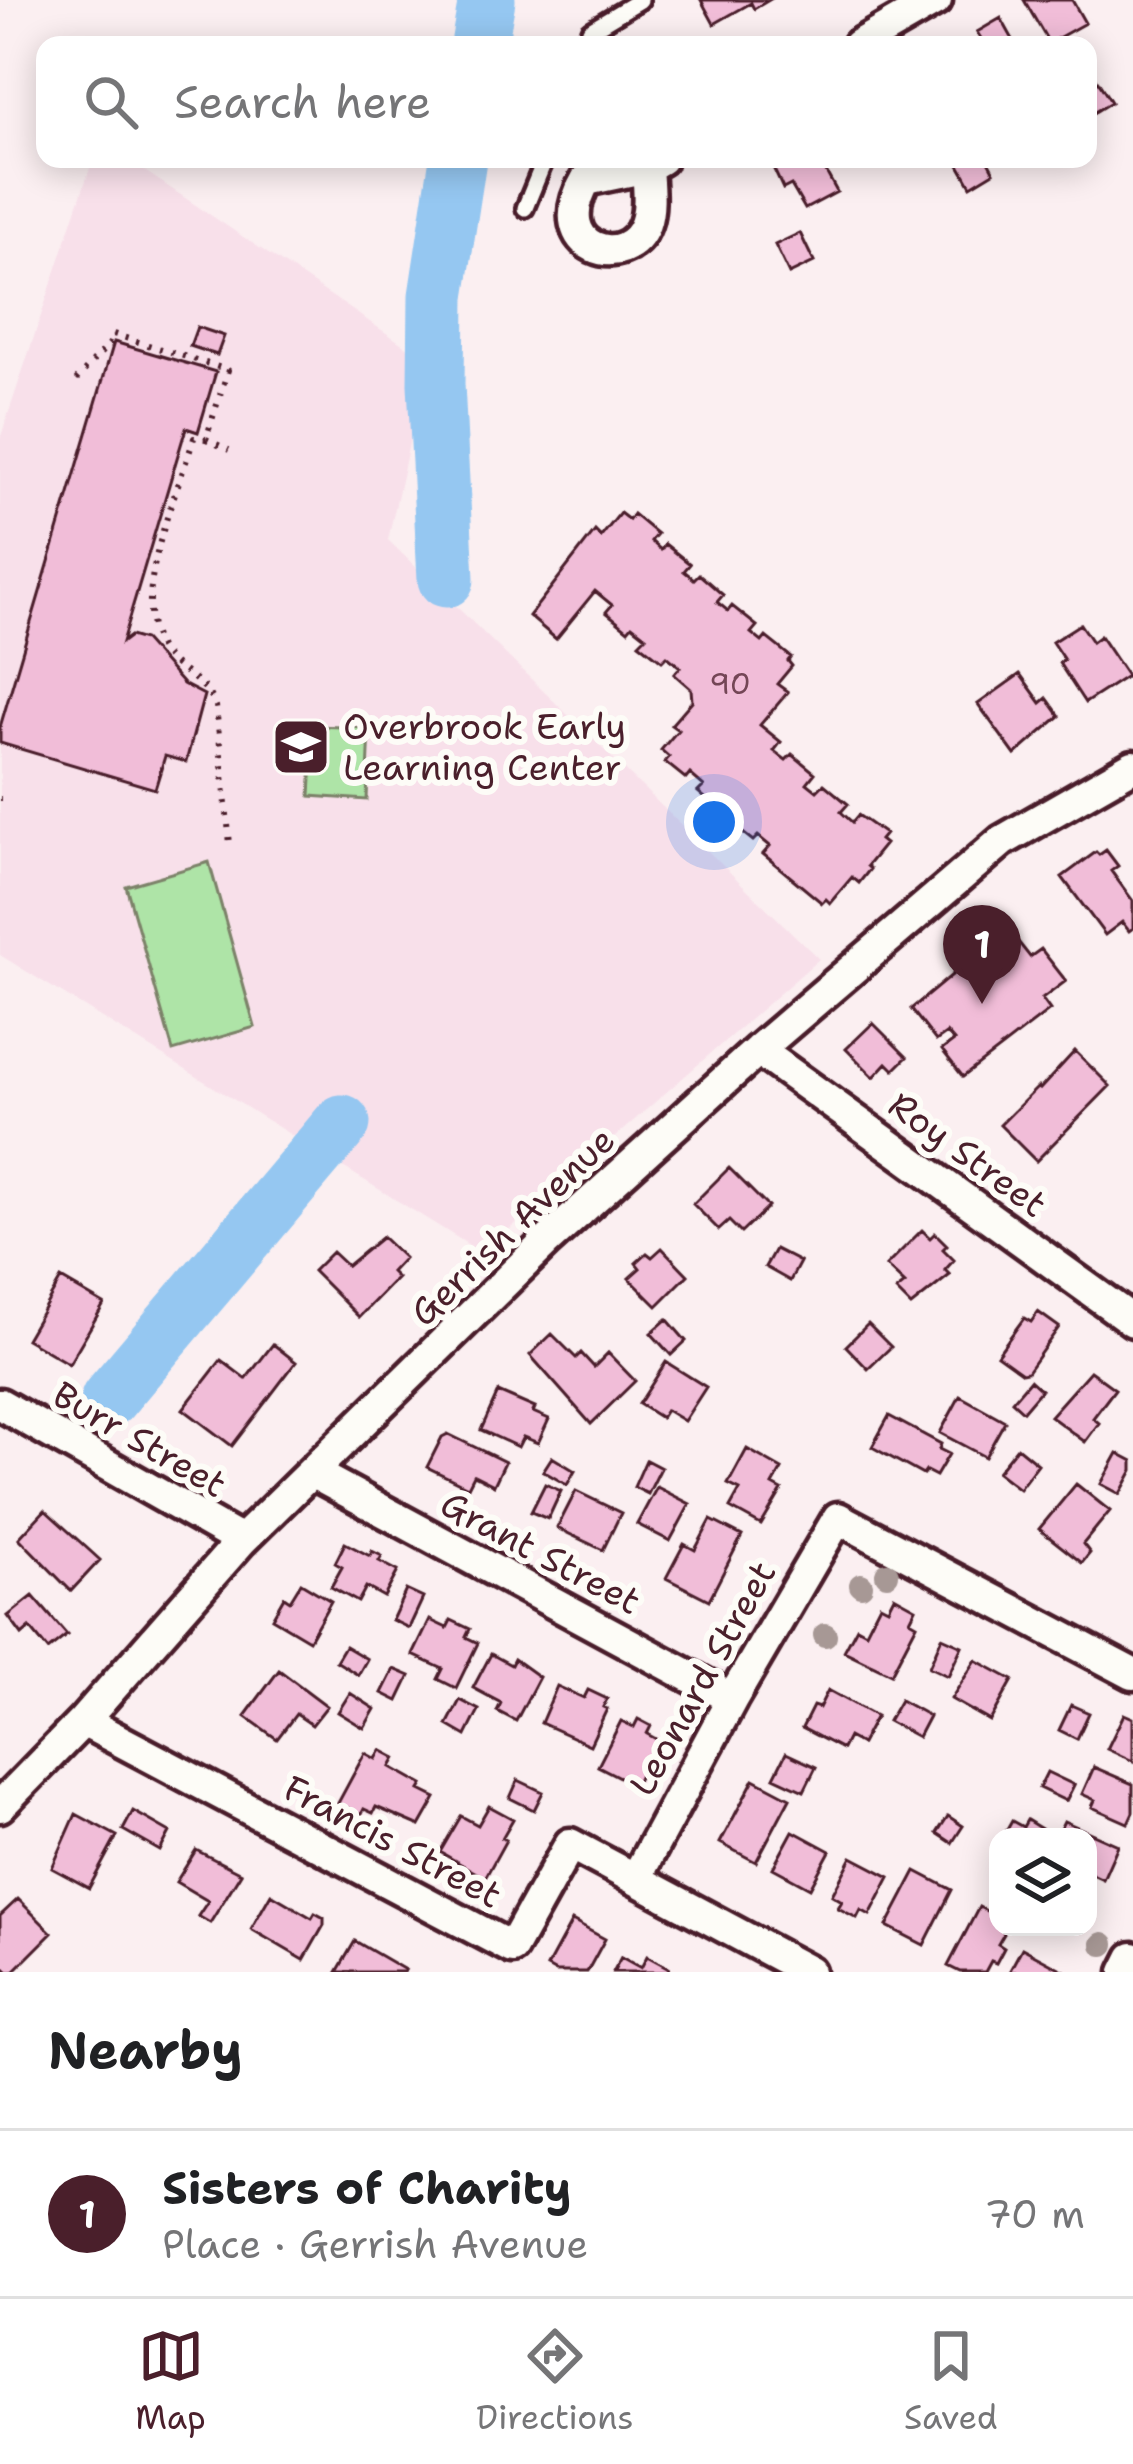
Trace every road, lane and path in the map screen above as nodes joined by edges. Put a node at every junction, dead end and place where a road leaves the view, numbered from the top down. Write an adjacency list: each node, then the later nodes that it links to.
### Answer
1 (640, 0): 3 (lane)
2 (936, 0): 4 (street)
3 (588, 36)
4 (874, 36)
5 (542, 168): 8 (lane)
6 (599, 168): 7 (street)
7 (653, 168)
8 (526, 208)
9 (76, 380): 10 (path)
10 (206, 439): 11 (path); 13 (path)
11 (229, 450)
12 (1133, 766): 14 (street, Gerrish Avenue)
13 (230, 844)
14 (758, 1050): 15 (street, Roy Street); 17 (street, Gerrish Avenue)
15 (1133, 1321)
16 (0, 1404): 18 (street, Burr Street)
17 (313, 1473): 18 (street, Gerrish Avenue); 20 (street, Grant Street)
18 (241, 1541): 21 (street, Gerrish Avenue)
19 (1133, 1674): 20 (street, Leonard Street)
20 (732, 1699): 23 (street, Leonard Street)
21 (83, 1721): 22 (street, Gerrish Avenue); 23 (street, Francis Street)
22 (0, 1806)
23 (635, 1878): 25 (street, Francis Street)
24 (1133, 1958): 26 (street)
25 (809, 1972)
26 (1126, 1972)

